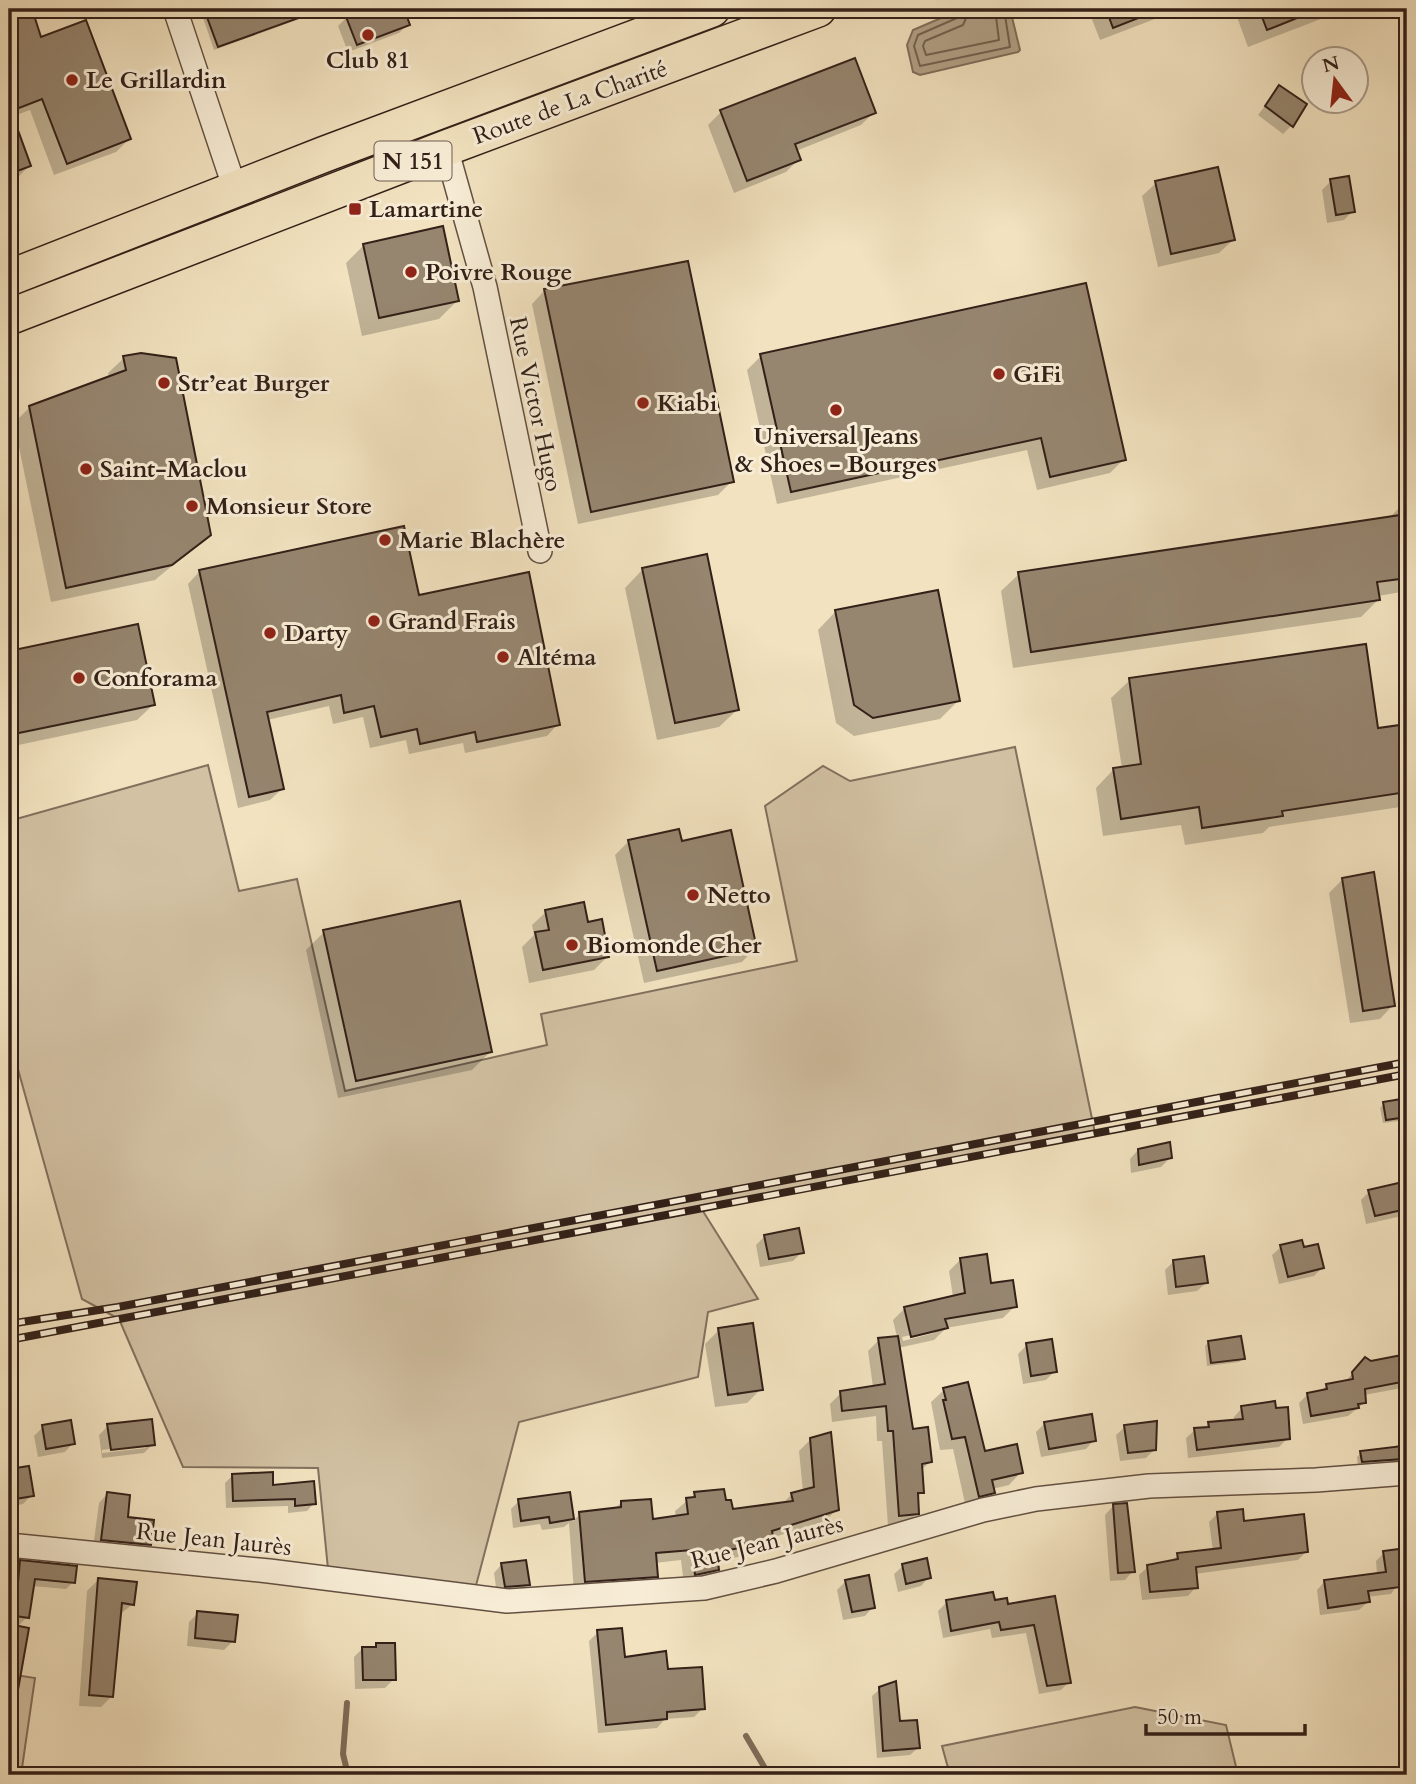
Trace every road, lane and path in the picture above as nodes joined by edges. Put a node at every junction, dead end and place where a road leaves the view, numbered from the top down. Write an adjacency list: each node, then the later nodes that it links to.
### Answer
1 (175, 9): 5 (street)
2 (712, 9): 5 (main road, Route de La Charité / N 151)
3 (818, 9): 4 (main road, Route de La Charité / N 151)
4 (446, 148): 7 (main road, Route de La Charité / N 151); 8 (street, Rue Victor Hugo)
5 (235, 189): 6 (main road, Route de La Charité / N 151)
6 (9, 278)
7 (9, 317)
8 (540, 551)
9 (1407, 1473): 10 (street, Rue Jean Jaurès)
10 (9, 1545)

